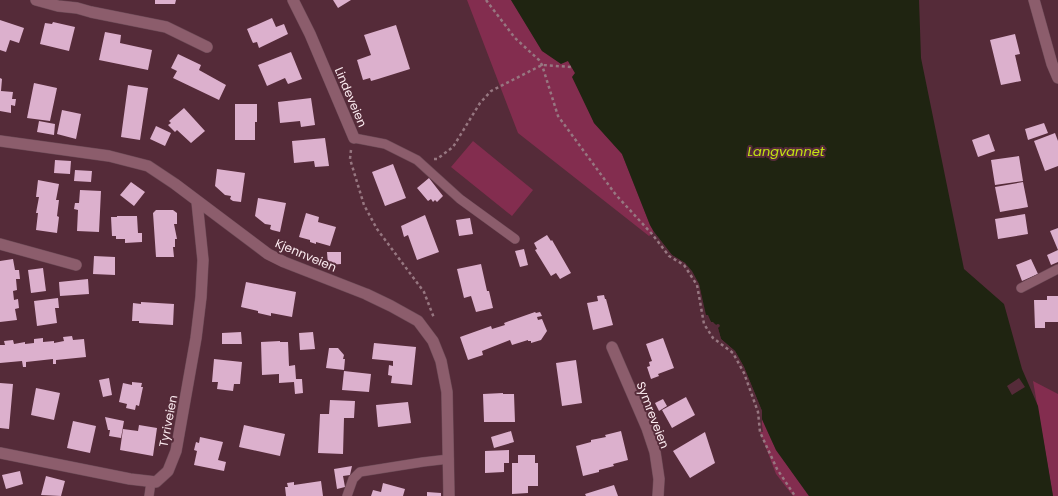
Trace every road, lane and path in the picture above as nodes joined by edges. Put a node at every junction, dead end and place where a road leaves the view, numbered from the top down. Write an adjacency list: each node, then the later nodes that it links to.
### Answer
1 (36, 0): 5 (street)
2 (293, 0): 11 (street, Lindeveien)
3 (486, 0): 8 (path)
4 (1034, 0): 7 (street)
5 (78, 4): 6 (street)
6 (207, 47)
7 (1055, 63): 10 (street)
8 (542, 65): 9 (path); 13 (path); 29 (path)
9 (572, 67)
10 (1058, 78)
11 (354, 138): 13 (lane, Lindeveien); 20 (path)
12 (0, 141): 14 (street, Kjennveien)
13 (417, 160): 15 (lane, Lindeveien)
14 (197, 202): 23 (street, Kjennveien); 24 (street, Tyriveien)
15 (515, 239)
16 (0, 244): 17 (street)
17 (76, 265)
18 (1058, 269): 19 (lane)
19 (1022, 288)
20 (434, 318)
21 (612, 347): 28 (street, Symreveien)
22 (0, 453): 24 (street)
23 (449, 459): 26 (lane); 27 (street, Kjennveien)
24 (151, 482): 25 (lane)
25 (149, 496)
26 (347, 496)
27 (449, 496)
28 (658, 496)
29 (795, 496)

